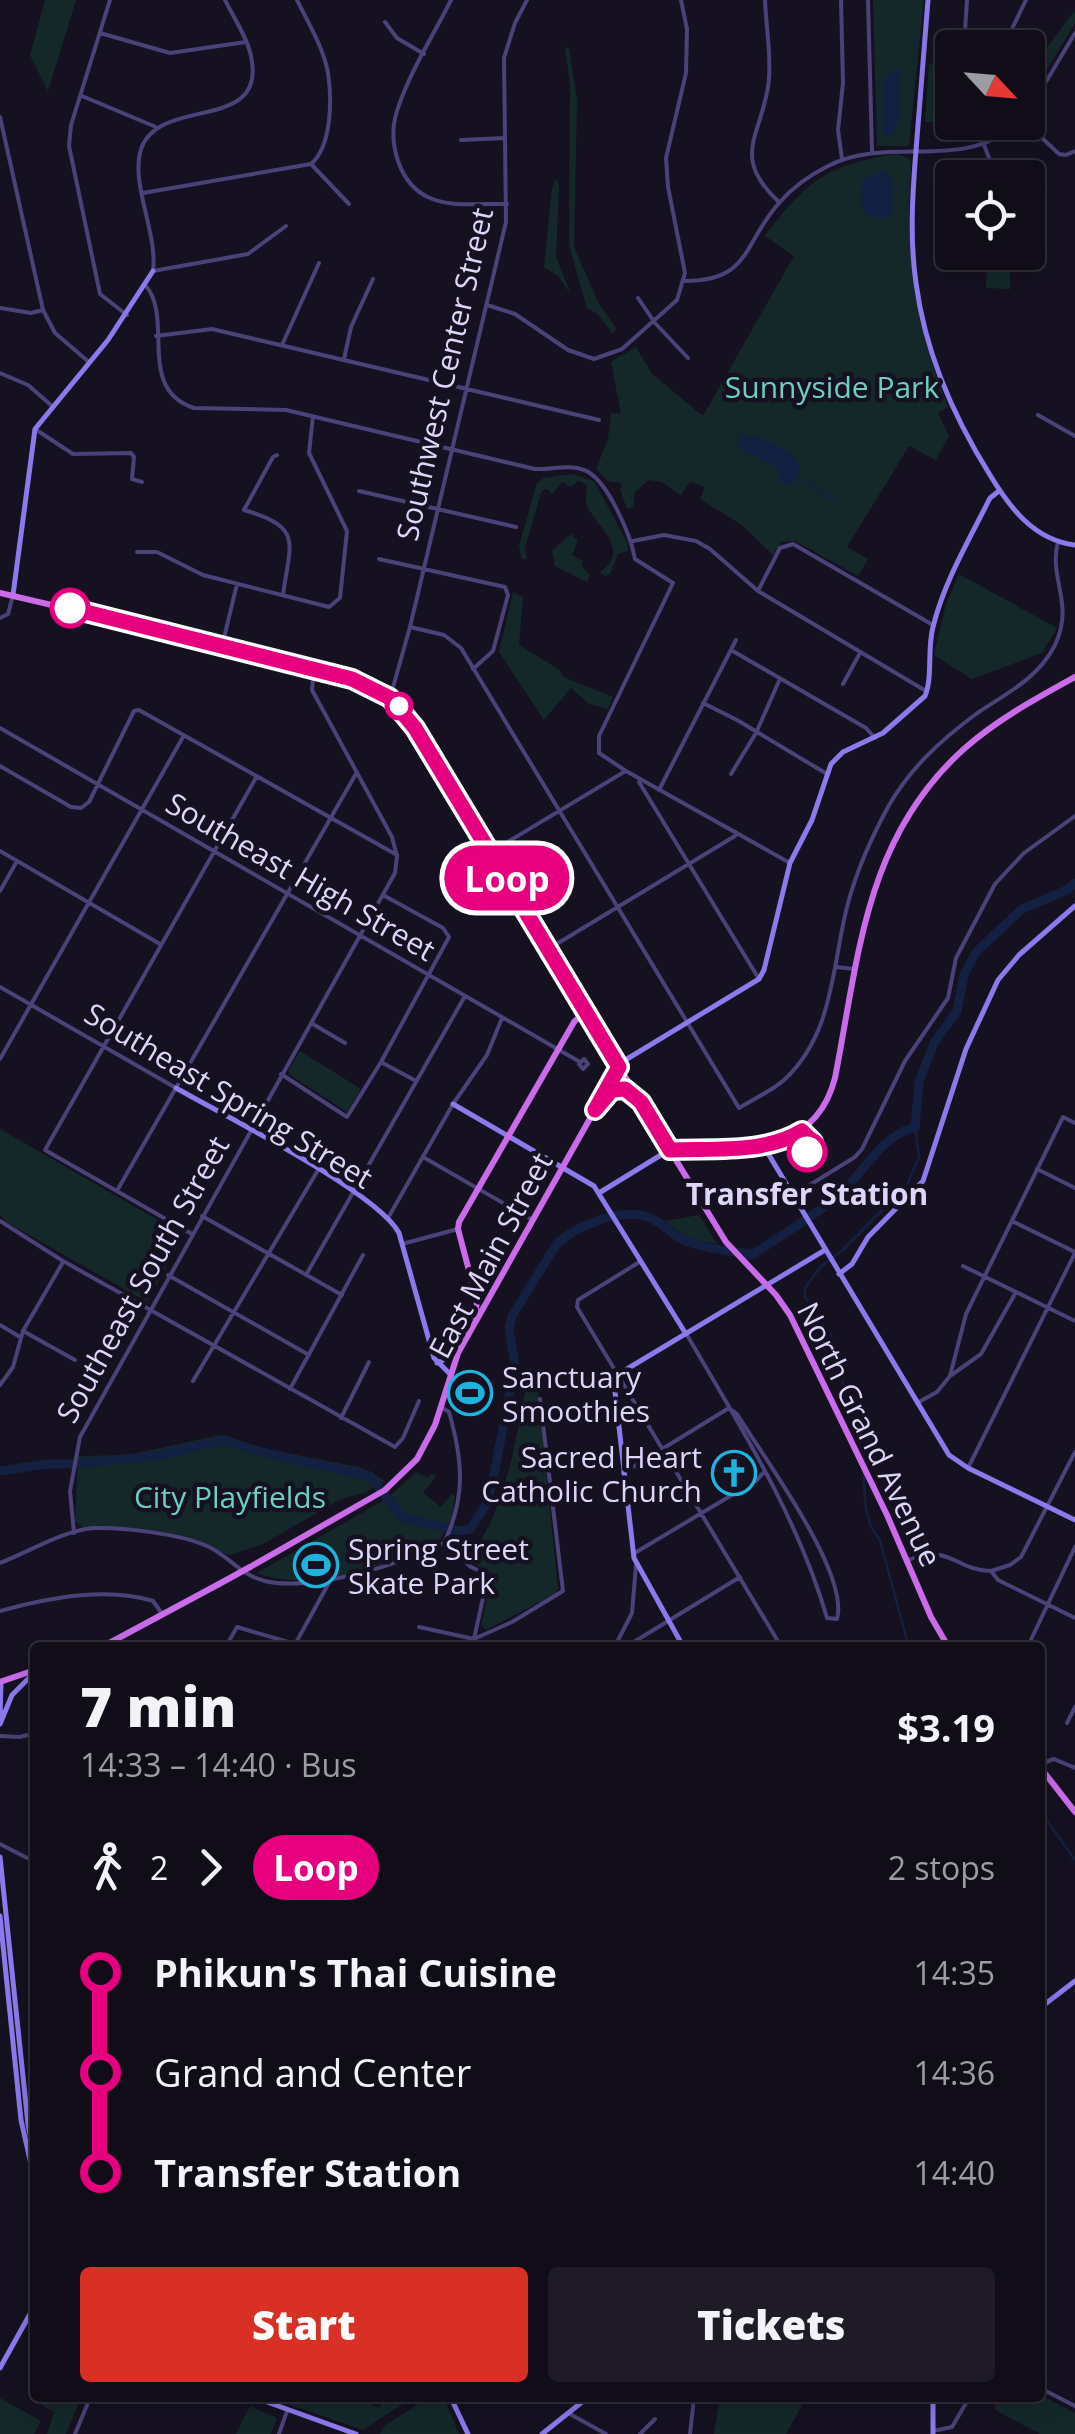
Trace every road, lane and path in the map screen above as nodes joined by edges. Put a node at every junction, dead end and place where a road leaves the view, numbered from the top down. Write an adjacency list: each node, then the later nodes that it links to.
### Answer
1 (110, 0): 16 (street)
2 (226, 0): 18 (street)
3 (297, 0): 34 (street)
4 (452, 0): 19 (street)
5 (527, 0): 24 (street, Southwest Center Street)
6 (681, 0): 43 (street)
7 (765, 0): 36 (street)
8 (841, 0): 32 (street)
9 (868, 0): 30 (street)
10 (928, 0): 31 (street)
11 (967, 0): 14 (street)
12 (1026, 0): 15 (street)
13 (385, 22): 19 (street)
14 (965, 30)
15 (1011, 30)
16 (100, 32): 18 (street); 21 (street)
17 (1075, 33): 20 (street)
18 (246, 42): 23 (street)
19 (424, 54): 38 (street)
20 (1045, 83)
21 (81, 96): 23 (street); 49 (street)
22 (0, 118): 48 (street)
23 (156, 128): 35 (street)
24 (505, 138): 25 (street); 38 (street, Southwest Center Street)
25 (461, 140)
26 (992, 140): 28 (street)
27 (1043, 140): 29 (street)
28 (984, 145): 31 (street); 33 (street)
29 (1075, 150)
30 (872, 151): 31 (street); 32 (street)
31 (916, 152): 67 (street)
32 (842, 160): 36 (street)
33 (990, 160)
34 (311, 164): 35 (street); 37 (street)
35 (143, 192): 41 (street)
36 (779, 202): 43 (street)
37 (349, 204)
38 (507, 204): 46 (street, Southwest Center Street)
39 (286, 226): 41 (street)
40 (320, 263): 52 (street)
41 (153, 271): 44 (street)
42 (372, 278): 54 (street)
43 (685, 282): 50 (street)
44 (146, 286): 49 (street); 51 (street)
45 (638, 298): 50 (street)
46 (487, 304): 50 (street); 57 (street, Southwest Center Street)
47 (0, 308): 48 (street)
48 (43, 310): 55 (street)
49 (126, 315): 55 (street)
50 (655, 323): 53 (street)
51 (156, 336): 52 (street); 60 (street)
52 (282, 345): 54 (street)
53 (688, 358)
54 (344, 361): 57 (street)
55 (90, 363): 58 (street)
56 (0, 373): 58 (street)
57 (466, 390): 61 (street); 64 (street, Southwest Center Street)
58 (52, 406): 62 (street)
59 (1038, 415): 63 (street)
60 (313, 416): 64 (street); 81 (street)
61 (600, 420)
62 (35, 428): 66 (street); 80 (street)
63 (1075, 436)
64 (452, 449): 69 (street, Southwest Center Street); 71 (street)
65 (277, 455): 81 (street)
66 (142, 482)
67 (999, 490): 72 (street); 83 (street)
68 (359, 491): 69 (street)
69 (438, 509): 70 (street); 76 (street, Southwest Center Street)
70 (516, 527)
71 (633, 541): 78 (street); 102 (street)
72 (1058, 542): 73 (street); 131 (street)
73 (1075, 545)
74 (137, 552): 77 (street)
75 (379, 559): 76 (street)
76 (424, 568): 84 (street, Southwest Center Street); 90 (street)
77 (237, 584): 81 (street); 86 (street)
78 (758, 591): 83 (street); 88 (street)
79 (0, 593): 80 (main road)
80 (12, 595): 82 (street); 86 (main road)
81 (283, 595)
82 (0, 618)
83 (933, 625): 94 (street)
84 (410, 627): 90 (street); 95 (street, Southwest Center Street)
85 (736, 640): 87 (street)
86 (222, 644): 89 (main road)
87 (731, 650): 92 (street); 96 (street)
88 (860, 653): 93 (street); 94 (street)
89 (314, 668): 95 (main road); 103 (street)
90 (473, 668): 111 (street)
91 (1075, 676): 132 (main road)
92 (780, 680): 98 (street); 100 (street)
93 (843, 684)
94 (927, 692): 100 (street)
95 (390, 698): 117 (main road)
96 (703, 704): 98 (street); 109 (street)
97 (0, 728): 108 (street, Southeast High Street)
98 (756, 732): 104 (street); 105 (street)
99 (184, 735): 106 (street); 108 (street); 110 (street)
100 (874, 738): 105 (street)
101 (0, 766): 108 (street)
102 (626, 771): 107 (street); 111 (street)
103 (357, 772): 113 (street); 118 (street, Southeast South Street)
104 (731, 774)
105 (827, 774): 120 (street)
106 (256, 776): 113 (street); 116 (street)
107 (637, 778): 109 (street); 121 (street)
108 (98, 784): 110 (street, Southeast High Street)
109 (659, 790): 114 (street)
110 (141, 810): 116 (street, Southeast High Street); 125 (street)
111 (560, 812): 117 (street); 127 (street)
112 (1075, 816): 169 (street)
113 (329, 818): 118 (street); 123 (street)
114 (737, 835): 120 (street); 121 (street)
115 (0, 851): 119 (street)
116 (214, 851): 123 (street, Southeast High Street); 129 (street)
117 (491, 852): 138 (main road)
118 (397, 856): 124 (street, Southeast South Street)
119 (18, 861): 122 (street); 125 (street)
120 (790, 863): 134 (street)
121 (689, 865): 127 (street); 134 (street)
122 (0, 892)
123 (287, 893): 128 (street, Southeast High Street); 151 (street)
124 (383, 894): 128 (street, Southeast South Street); 133 (street)
125 (89, 902): 129 (street); 137 (street)
126 (1075, 906): 185 (street)
127 (618, 908): 130 (street); 140 (street)
128 (360, 935): 133 (street, Southeast High Street); 141 (street, Southeast South Street)
129 (160, 944): 143 (street)
130 (555, 945)
131 (836, 967): 132 (street); 140 (street)
132 (854, 970): 158 (main road)
133 (428, 976): 136 (street, Southeast High Street); 146 (street)
134 (758, 979): 140 (street)
135 (0, 987): 137 (street, Southeast Spring Street)
136 (465, 996): 139 (street, Southeast High Street); 150 (street)
137 (31, 1005): 143 (street, Southeast Spring Street); 145 (street)
138 (586, 1011): 144 (main road); 148 (main road)
139 (502, 1018): 144 (street, Southeast High Street); 153 (street)
140 (687, 1022): 148 (street)
141 (311, 1023): 142 (street); 149 (street, Southeast South Street)
142 (345, 1043)
143 (102, 1046): 151 (street, Southeast Spring Street); 166 (street)
144 (558, 1050): 147 (street, Southeast High Street); 157 (main road)
145 (0, 1059)
146 (381, 1062): 149 (street); 150 (street)
147 (580, 1062)
148 (619, 1067): 152 (main road); 154 (main road, East Main Street)
149 (282, 1074): 156 (street, Southeast South Street)
150 (416, 1081): 167 (street)
151 (176, 1088): 156 (street, Southeast Spring Street); 166 (street)
152 (641, 1102): 154 (main road); 159 (main road, North Grand Avenue)
153 (453, 1104): 157 (street); 160 (street)
154 (595, 1110): 161 (main road, East Main Street)
155 (1075, 1122): 162 (street)
156 (250, 1130): 163 (street, Southeast Spring Street); 170 (street, Southeast South Street)
157 (508, 1136): 161 (street); 164 (main road)
158 (763, 1145): 159 (main road); 169 (street)
159 (670, 1150): 168 (street); 189 (main road, North Grand Avenue)
160 (424, 1157): 164 (street); 171 (street)
161 (562, 1166): 168 (street); 172 (main road, East Main Street)
162 (1037, 1169): 165 (street); 174 (street)
163 (318, 1170): 167 (street, Southeast Spring Street); 179 (street)
164 (478, 1188): 172 (street); 175 (main road)
165 (1075, 1188)
166 (117, 1191): 176 (street)
167 (353, 1192): 171 (street, Southeast Spring Street); 187 (street)
168 (599, 1193): 183 (street)
169 (792, 1196): 180 (street)
170 (202, 1216): 176 (street, Southeast South Street); 179 (street)
171 (388, 1218): 177 (street, Southeast Spring Street)
172 (532, 1219): 190 (main road, East Main Street)
173 (0, 1221): 182 (street)
174 (1012, 1221): 178 (street); 188 (street)
175 (458, 1228): 177 (street); 192 (main road)
176 (192, 1234): 186 (street, Southeast South Street)
177 (402, 1244): 207 (street, Southeast Spring Street)
178 (1075, 1252): 194 (street)
179 (269, 1253): 187 (street); 196 (street)
180 (826, 1253): 185 (street); 189 (street)
181 (363, 1255): 193 (street)
182 (64, 1261): 195 (street); 200 (street)
183 (642, 1261): 201 (street); 209 (street)
184 (962, 1266): 188 (street)
185 (839, 1274): 216 (street)
186 (168, 1275): 195 (street, Southeast South Street); 196 (street)
187 (306, 1275): 193 (street)
188 (984, 1277): 191 (street); 210 (street)
189 (767, 1285): 201 (street); 232 (main road, North Grand Avenue)
190 (494, 1286): 192 (main road); 198 (main road, East Main Street)
191 (1016, 1292): 194 (street); 210 (street)
192 (476, 1294): 198 (main road)
193 (342, 1295): 204 (street)
194 (1047, 1307): 197 (street); 222 (street)
195 (149, 1310): 202 (street); 228 (street, Southeast South Street)
196 (235, 1313): 202 (street); 204 (street)
197 (1075, 1321)
198 (474, 1323): 203 (main road, East Main Street)
199 (0, 1326): 200 (street)
200 (22, 1334): 205 (street); 212 (street)
201 (686, 1334): 209 (street); 218 (street)
202 (215, 1348): 211 (street); 213 (street)
203 (458, 1352): 207 (street); 208 (main road, East Main Street)
204 (308, 1355): 213 (street)
205 (75, 1360)
206 (369, 1362): 219 (street)
207 (437, 1362): 208 (street)
208 (450, 1374): 217 (main road, East Main Street)
209 (618, 1375): 220 (street); 223 (street)
210 (950, 1376): 216 (street)
211 (194, 1380)
212 (0, 1385)
213 (290, 1389): 219 (street)
214 (540, 1399): 245 (street)
215 (419, 1401): 219 (street)
216 (917, 1403): 222 (street)
217 (441, 1407): 229 (street); 240 (main road, East Main Street, bridge)
218 (730, 1408): 220 (street); 224 (street); 224 (street)
219 (342, 1418)
220 (662, 1450): 223 (street); 226 (street)
221 (1075, 1452): 225 (street)
222 (968, 1468): 225 (street)
223 (623, 1473): 231 (street)
224 (763, 1473): 226 (street)
225 (1048, 1506): 227 (street); 235 (street)
226 (702, 1514): 231 (street); 236 (street)
227 (1075, 1520)
228 (74, 1533): 233 (street); 237 (street)
229 (444, 1543): 237 (street); 245 (street)
230 (1075, 1547): 238 (street)
231 (633, 1554): 234 (street)
232 (908, 1560): 235 (street); 255 (main road, North Grand Avenue)
233 (0, 1563)
234 (636, 1565): 242 (street); 244 (street)
235 (991, 1570): 238 (street)
236 (740, 1577): 242 (street); 246 (street)
237 (331, 1579): 250 (street)
238 (1047, 1604): 241 (street); 256 (street)
239 (0, 1611): 240 (street)
240 (163, 1616): 247 (main road, East Main Street)
241 (1075, 1618)
242 (668, 1621): 253 (street); 254 (street)
243 (420, 1627): 245 (street)
244 (623, 1634): 252 (street); 253 (street)
245 (474, 1638): 251 (street)
246 (778, 1641)
247 (112, 1642)
248 (228, 1642): 249 (street)
249 (282, 1642)
250 (296, 1642)
251 (473, 1642)
252 (618, 1642)
253 (633, 1642)
254 (680, 1642)
255 (946, 1642)
256 (1031, 1642)
257 (30, 1673): 259 (main road)
258 (30, 1676): 261 (street)
259 (0, 1682): 261 (street)
260 (1075, 1707): 262 (street)
261 (0, 1721)
262 (1067, 1724)
263 (30, 1734): 264 (street)
264 (0, 1736)
265 (1045, 1764): 266 (street)
266 (1075, 1768)
267 (1045, 1773): 268 (main road)
268 (1075, 1812)
269 (0, 1844): 271 (street)
270 (0, 1857): 275 (street)
271 (30, 1859)
272 (0, 1916): 276 (street)
273 (1075, 1981): 274 (street)
274 (1045, 2004)
275 (30, 2104)
276 (30, 2160)
277 (30, 2314): 278 (street)
278 (0, 2366)
279 (1045, 2391): 287 (street)
280 (88, 2402): 292 (street)
281 (266, 2402): 288 (street)
282 (454, 2402): 295 (street)
283 (583, 2402): 289 (street)
284 (694, 2402): 299 (street)
285 (932, 2402): 291 (street)
286 (967, 2402): 291 (street)
287 (1075, 2406)
288 (288, 2411): 293 (street); 294 (street)
289 (570, 2414): 296 (street); 297 (street)
290 (654, 2419): 298 (street)
291 (933, 2432)
292 (76, 2434)
293 (279, 2434)
294 (356, 2434)
295 (468, 2434)
296 (542, 2434)
297 (606, 2434)
298 (640, 2434)
299 (690, 2434)

